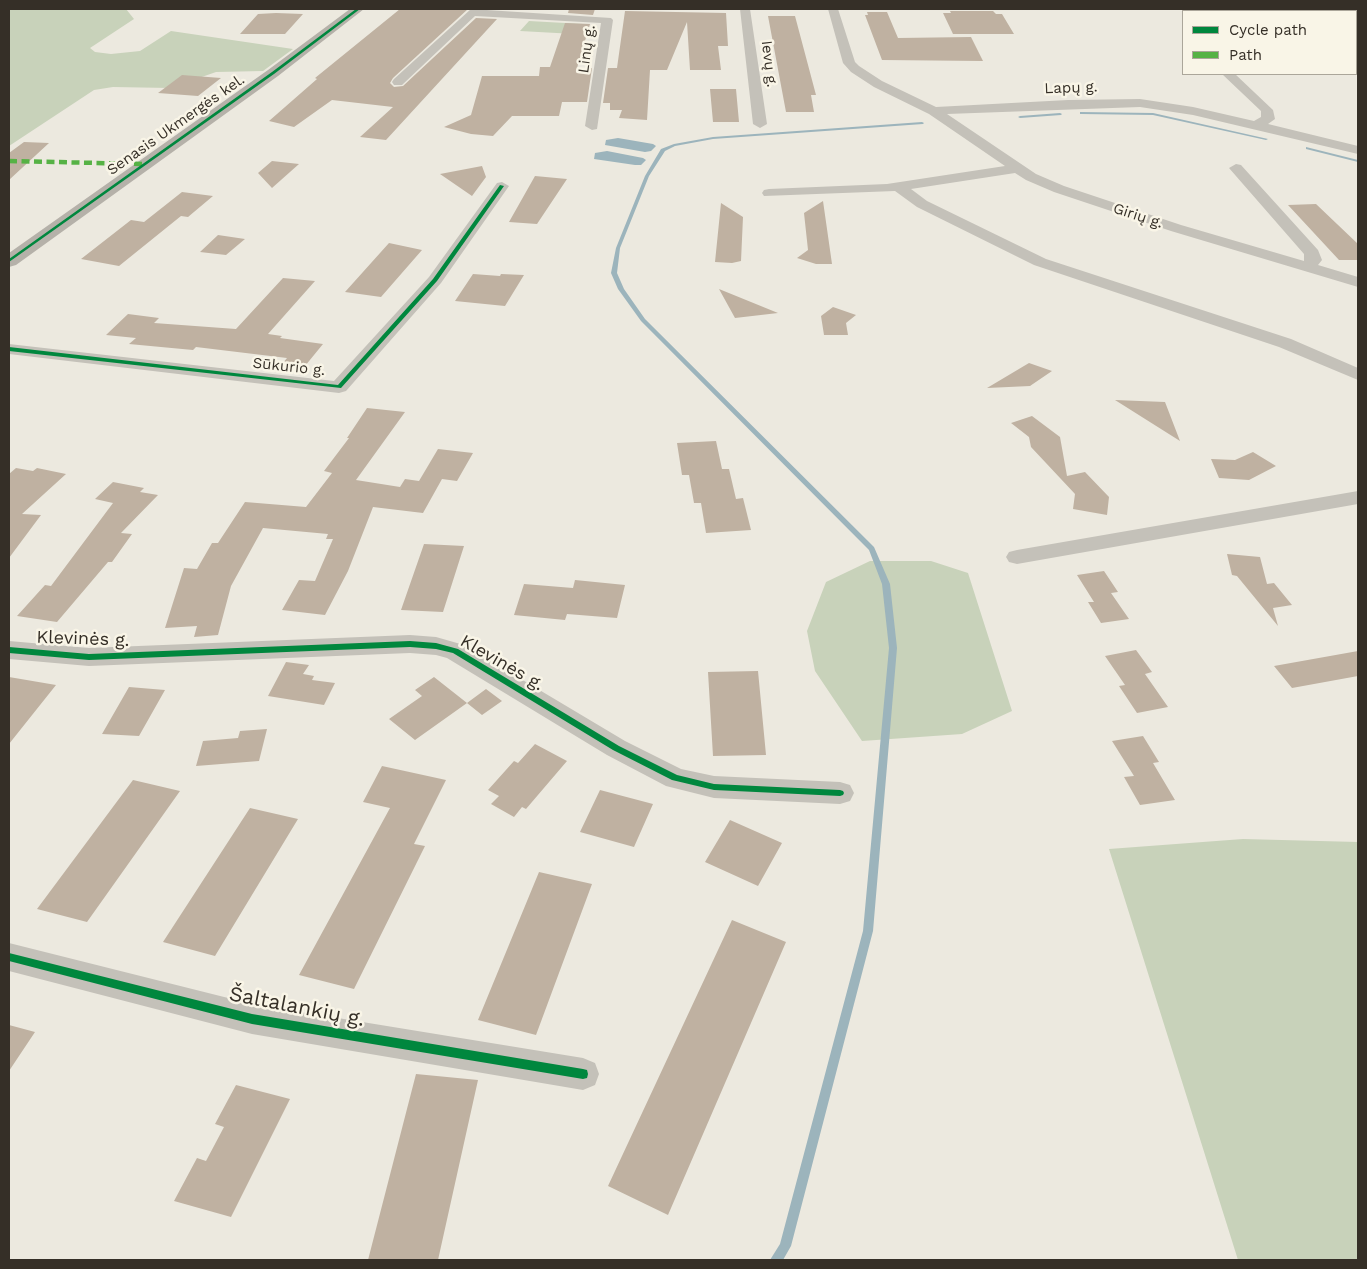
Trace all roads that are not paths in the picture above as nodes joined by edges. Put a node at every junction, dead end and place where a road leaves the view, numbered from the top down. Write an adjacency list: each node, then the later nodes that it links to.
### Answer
1 (358, 9): 17 (main road, Senasis Ukmergės kel.)
2 (746, 9): 8 (street, Ievų g.)
3 (833, 9): 7 (street, Lapų g.)
4 (475, 11): 6 (street, Linų g.); 10 (street, Linų g.)
5 (1229, 75): 9 (street)
6 (398, 82)
7 (934, 111): 9 (street, Lapų g.); 12 (street, Girių g.)
8 (760, 124)
9 (1255, 125): 11 (street, Lapų g.)
10 (592, 126)
11 (1358, 150)
12 (1018, 168): 15 (street); 18 (street, Girių g.)
13 (1236, 168): 18 (street)
14 (502, 186): 20 (street, Sūkurio g.)
15 (899, 187): 16 (street); 21 (street)
16 (769, 193)
17 (9, 261)
18 (1308, 266): 19 (street, Girių g.)
19 (1358, 282)
20 (9, 349)
21 (1358, 375)
22 (1358, 498): 23 (street)
23 (1017, 557)
24 (9, 650): 25 (street, Klevinės g.)
25 (840, 793)
26 (9, 957): 27 (street, Šaltalankių g.)
27 (583, 1074)

